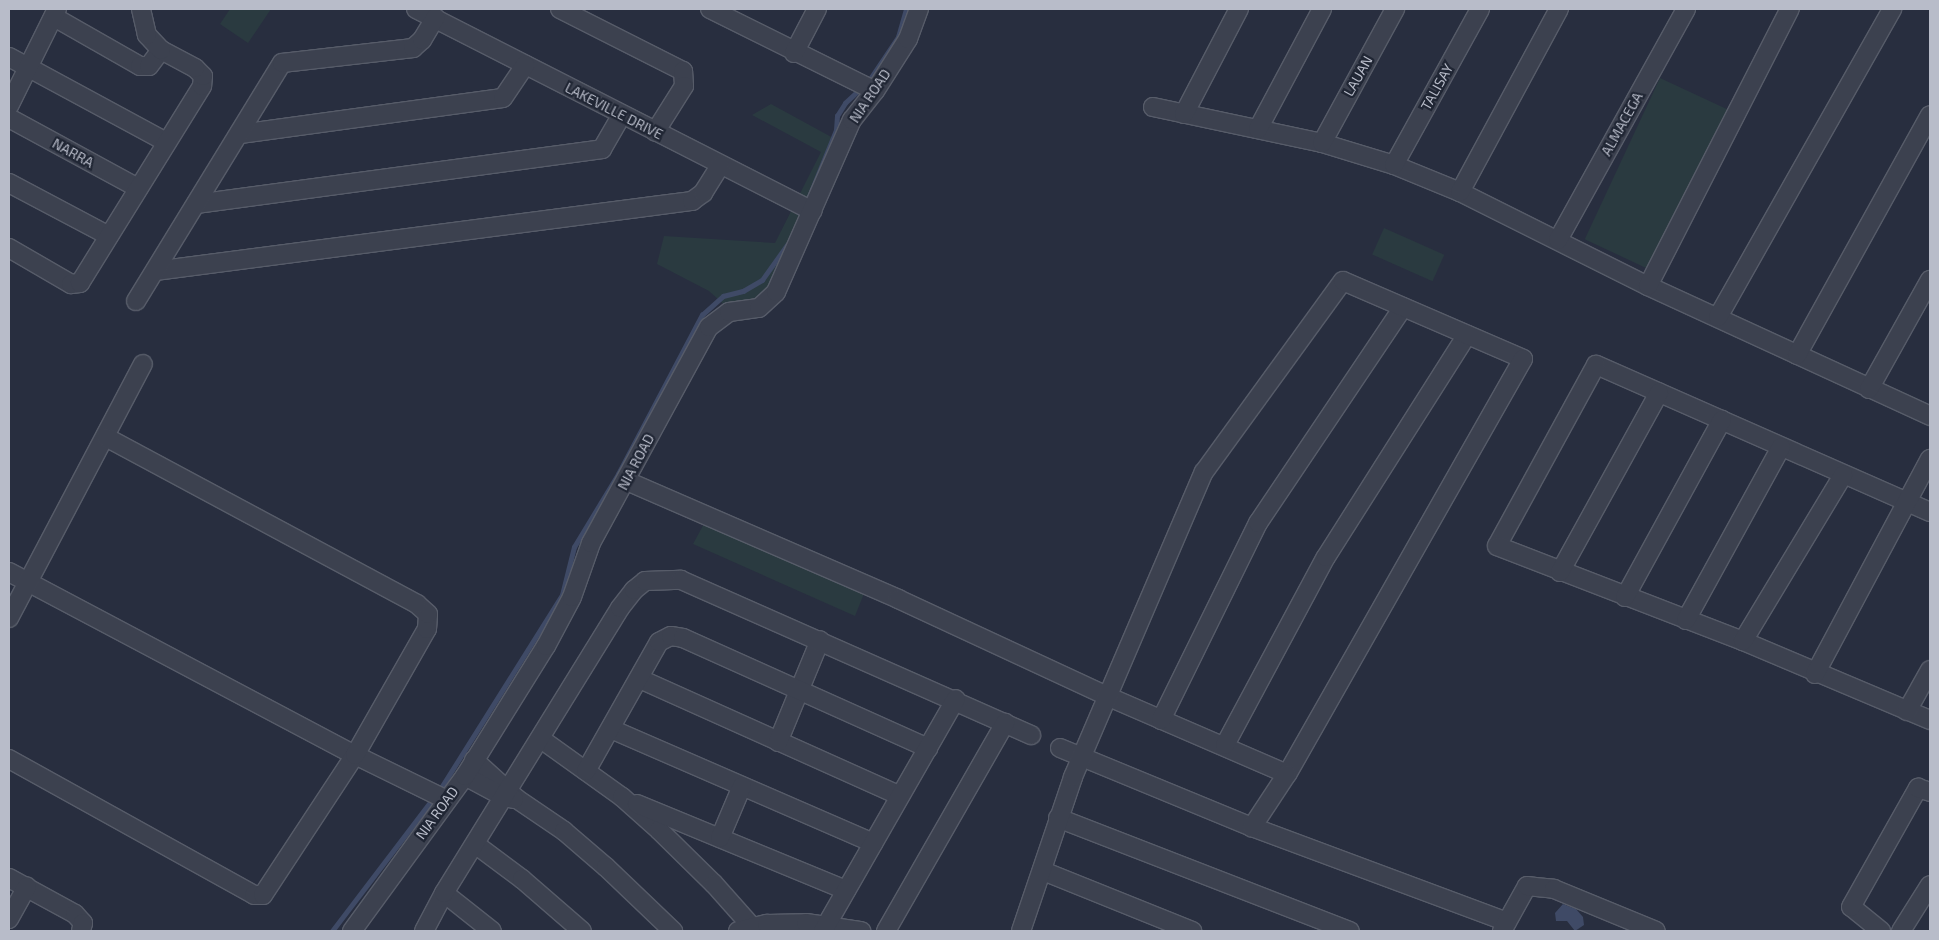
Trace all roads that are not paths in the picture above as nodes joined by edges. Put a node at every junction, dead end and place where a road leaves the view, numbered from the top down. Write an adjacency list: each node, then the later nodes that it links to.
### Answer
1 (141, 9): 17 (street)
2 (416, 9): 16 (street, LAKEVILLE DRIVE)
3 (560, 9): 30 (street)
4 (710, 9): 18 (street)
5 (817, 9): 18 (street)
6 (919, 9): 22 (street, NIA ROAD)
7 (1239, 9): 25 (street)
8 (1322, 9): 29 (street)
9 (1395, 9): 33 (street, LAUAN)
10 (1480, 9): 34 (street, TALISAY)
11 (1559, 9): 38 (street)
12 (1686, 9): 42 (street, ALMACEGA)
13 (1790, 9): 46 (street)
14 (1892, 9): 49 (street)
15 (56, 13): 17 (street); 21 (street)
16 (435, 18): 20 (street, LAKEVILLE DRIVE); 31 (street)
17 (161, 50): 32 (street)
18 (794, 53): 22 (street)
19 (9, 57): 21 (street)
20 (525, 65): 26 (street, LAKEVILLE DRIVE); 31 (street)
21 (28, 68): 23 (street); 32 (street)
22 (869, 87): 40 (street, NIA ROAD)
23 (9, 106)
24 (1153, 106): 25 (street)
25 (1184, 114): 29 (street)
26 (622, 115): 30 (street, LAKEVILLE DRIVE); 39 (street)
27 (1930, 115): 51 (street)
28 (9, 118): 37 (street, NARRA)
29 (1258, 129): 33 (street)
30 (655, 132): 35 (street, LAKEVILLE DRIVE)
31 (240, 134): 39 (street)
32 (166, 142): 37 (street)
33 (1322, 144): 34 (street)
34 (1394, 165): 38 (street)
35 (720, 166): 40 (street, LAKEVILLE DRIVE); 44 (street)
36 (9, 183): 41 (street)
37 (138, 188): 41 (street)
38 (1460, 192): 42 (street)
39 (196, 204): 44 (street)
40 (813, 211): 61 (street, NIA ROAD)
41 (109, 236): 43 (street)
42 (1558, 240): 46 (street)
43 (9, 248)
44 (155, 271): 47 (street)
45 (1930, 280): 53 (street)
46 (1648, 286): 49 (street)
47 (136, 301)
48 (1403, 307): 50 (street); 76 (street); 79 (street)
49 (1718, 318): 51 (street)
50 (1466, 335): 86 (street); 94 (street)
51 (1797, 355): 53 (street)
52 (143, 364): 57 (street)
53 (1869, 389): 55 (street)
54 (1659, 393): 56 (street); 65 (street); 65 (street)
55 (1930, 416)
56 (1722, 420): 58 (street); 67 (street)
57 (106, 437): 66 (street); 89 (street)
58 (1781, 447): 60 (street); 69 (street)
59 (1930, 459): 62 (street)
60 (1843, 475): 62 (street); 71 (street)
61 (627, 482): 76 (street); 92 (street, NIA ROAD)
62 (1907, 500): 63 (street); 73 (street)
63 (1930, 512)
64 (9, 572): 66 (street)
65 (1560, 572): 67 (street)
66 (27, 582): 68 (street); 89 (street)
67 (1625, 597): 69 (street)
68 (9, 618)
69 (1686, 620): 71 (street)
70 (820, 640): 75 (street); 77 (street); 84 (street)
71 (1742, 641): 73 (street)
72 (1930, 670): 78 (street)
73 (1815, 674): 78 (street)
74 (640, 678): 75 (street); 82 (street); 85 (street)
75 (799, 690): 85 (street); 87 (street)
76 (1108, 697): 79 (street); 90 (street)
77 (956, 699): 81 (street); 87 (street)
78 (1907, 711): 80 (street)
79 (1161, 720): 86 (street)
80 (1930, 720)
81 (1005, 723): 83 (street); 123 (street)
82 (611, 729): 93 (street); 95 (street)
83 (1031, 735)
84 (540, 739): 93 (street); 97 (street)
85 (778, 742): 98 (street)
86 (1225, 745): 94 (street)
87 (928, 748): 98 (street)
88 (1060, 748): 90 (street)
89 (355, 755): 91 (street); 100 (street)
90 (1081, 758): 101 (street); 102 (street)
91 (9, 759)
92 (470, 768): 97 (street); 100 (street, NIA ROAD)
93 (586, 771): 99 (street)
94 (1288, 774): 102 (street)
95 (742, 786): 103 (street); 104 (street)
96 (1930, 792): 128 (street)
97 (510, 795): 105 (street); 121 (street)
98 (900, 796): 104 (street)
99 (622, 798): 103 (street); 115 (street)
100 (447, 800): 117 (street, NIA ROAD)
101 (1058, 818): 106 (street); 126 (street)
102 (1252, 827): 113 (street)
103 (720, 838): 110 (street)
104 (873, 843): 110 (street)
105 (475, 844): 111 (street); 120 (street)
106 (1043, 871): 124 (street); 125 (street)
107 (9, 878): 109 (street)
108 (1930, 885): 129 (street)
109 (27, 888): 112 (street); 116 (street)
110 (846, 890): 114 (street)
111 (444, 893): 118 (street); 119 (street)
112 (9, 919)
113 (1504, 926): 127 (street)
114 (824, 928): 115 (street); 122 (street)
115 (745, 929)
116 (81, 931)
117 (352, 931)
118 (424, 931)
119 (492, 931)
120 (582, 931)
121 (673, 931)
122 (861, 931)
123 (886, 931)
124 (1021, 931)
125 (1192, 931)
126 (1350, 931)
127 (1656, 931)
128 (1881, 931)
129 (1900, 931)

